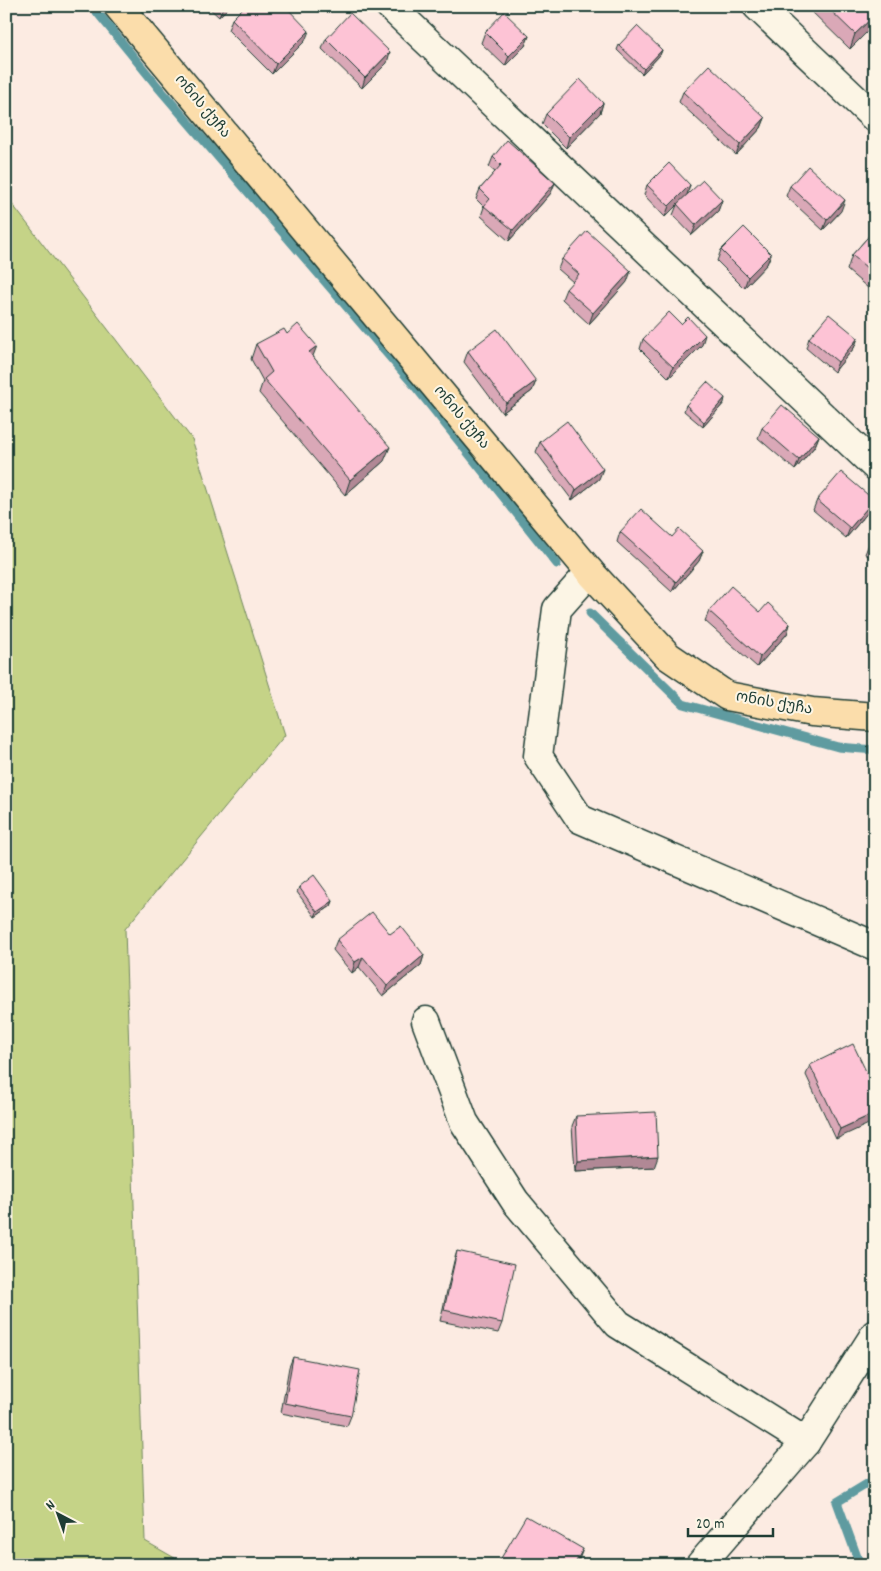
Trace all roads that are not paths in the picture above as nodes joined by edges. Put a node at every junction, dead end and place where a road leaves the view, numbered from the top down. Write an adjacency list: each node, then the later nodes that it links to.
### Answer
1 (118, 6): 6 (main road, ონის ქუჩა)
2 (390, 6): 5 (street)
3 (756, 6): 4 (street)
4 (875, 118)
5 (875, 466)
6 (590, 572): 7 (main road, ონის ქუჩა); 8 (street)
7 (875, 716)
8 (875, 946)
9 (426, 1021): 11 (street)
10 (875, 1334): 11 (street)
11 (806, 1442): 12 (street)
12 (700, 1565)

